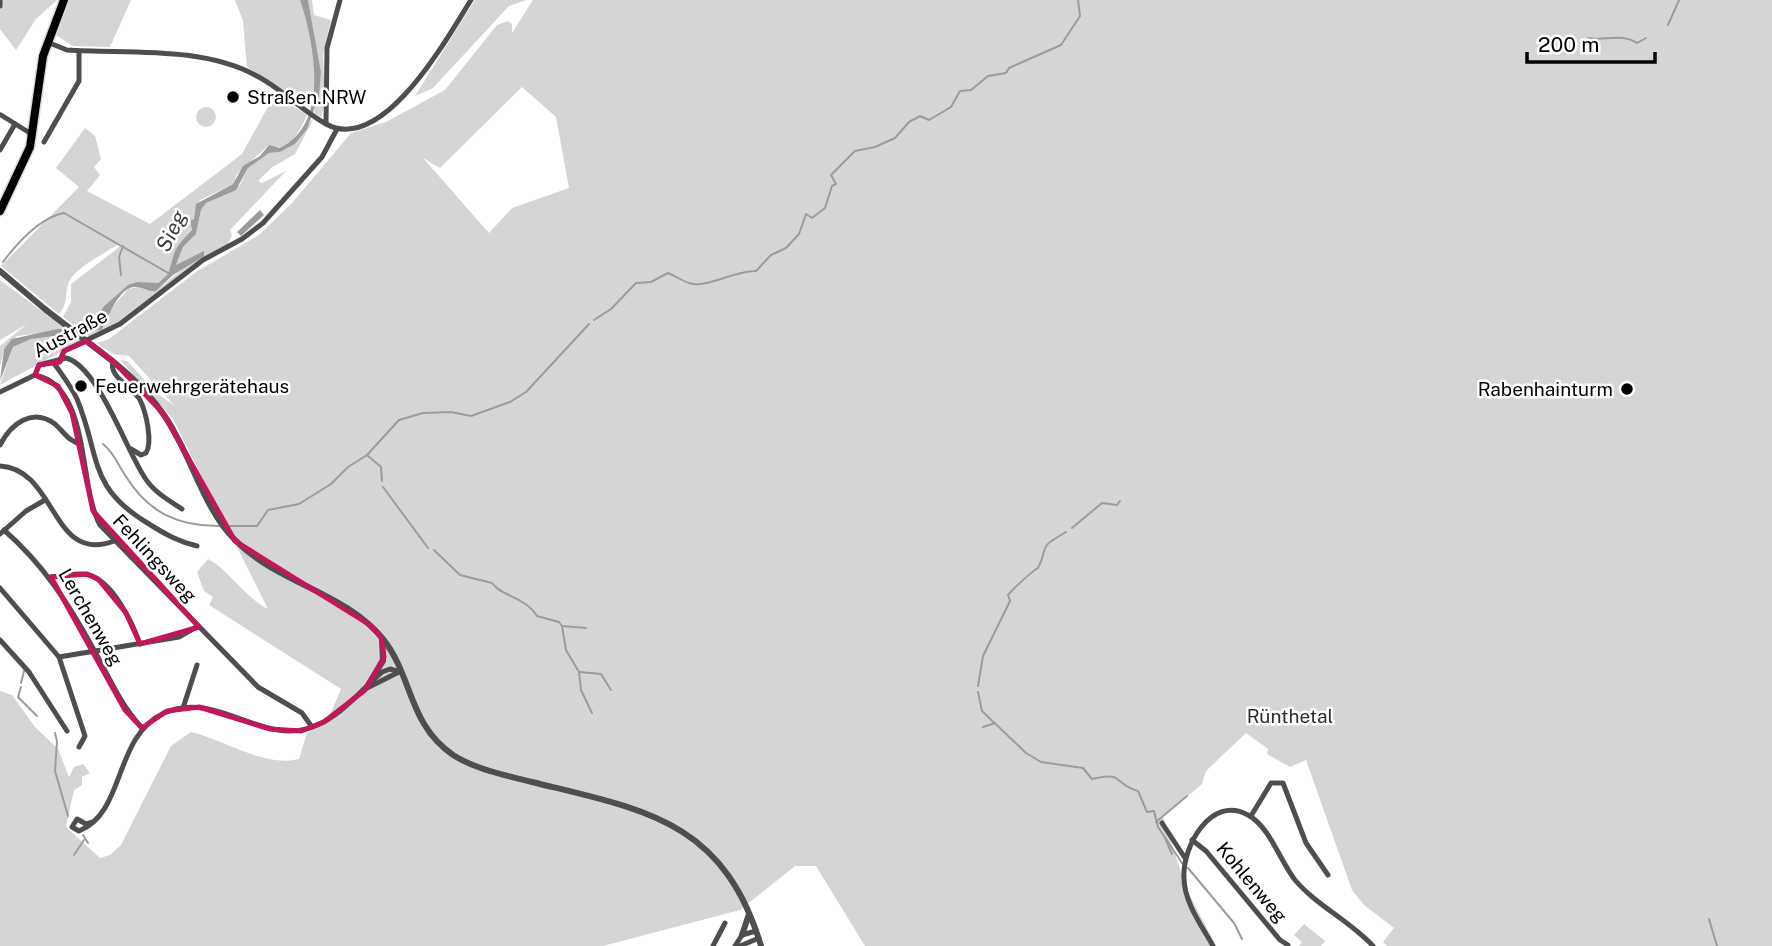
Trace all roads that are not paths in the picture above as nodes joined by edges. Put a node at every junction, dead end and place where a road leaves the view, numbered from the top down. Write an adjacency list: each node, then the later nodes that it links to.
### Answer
1 (0, 0): 5 (street)
2 (64, 0): 6 (main road)
3 (340, 0): 10 (street)
4 (471, 0): 11 (street)
5 (0, 6)
6 (47, 43): 7 (street); 12 (main road)
7 (79, 51): 10 (street); 13 (street)
8 (1, 115): 9 (street)
9 (15, 124): 12 (street); 14 (street)
10 (326, 124): 11 (street)
11 (337, 129): 18 (street, Austraße)
12 (33, 135): 15 (main road)
13 (44, 142)
14 (0, 150)
15 (3, 199): 16 (main road)
16 (0, 211)
17 (2, 274): 19 (street, bridge)
18 (57, 361): 20 (street, Austraße); 24 (street); 30 (street)
19 (113, 361): 24 (street); 34 (street)
20 (35, 375): 21 (street, Austraße); 22 (street, Fehlingsweg)
21 (0, 392)
22 (82, 444): 23 (street); 29 (street, Fehlingsweg)
23 (0, 445)
24 (129, 448): 27 (street)
25 (0, 466): 26 (street)
26 (45, 500): 28 (street); 29 (street)
27 (181, 509)
28 (2, 532): 31 (street, Lerchenweg)
29 (114, 541): 33 (street, Fehlingsweg)
30 (197, 546)
31 (51, 577): 36 (street); 37 (street, Lerchenweg)
32 (0, 588): 38 (street)
33 (198, 626): 36 (street); 43 (street, Fehlingsweg)
34 (381, 637): 40 (street); 41 (street)
35 (0, 640): 45 (street)
36 (140, 644): 37 (street)
37 (95, 652): 38 (street); 44 (street, Lerchenweg)
38 (60, 657): 46 (street)
39 (197, 665): 42 (street)
40 (400, 672): 41 (street); 53 (street)
41 (367, 688): 43 (street)
42 (183, 708): 43 (street); 44 (street)
43 (312, 727)
44 (142, 728): 48 (street)
45 (67, 732)
46 (79, 747)
47 (1251, 816): 50 (street); 52 (street); 62 (street)
48 (92, 822)
49 (1162, 823): 51 (street)
50 (1192, 840): 51 (street); 57 (street, Kohlenweg)
51 (1185, 858): 61 (street)
52 (1328, 875)
53 (749, 912): 55 (street); 56 (street)
54 (724, 923): 58 (street)
55 (757, 934): 56 (street); 59 (street); 60 (street)
56 (742, 935): 59 (street)
57 (1288, 945)
58 (713, 946)
59 (738, 946)
60 (761, 946)
61 (1213, 946)
62 (1373, 946)

